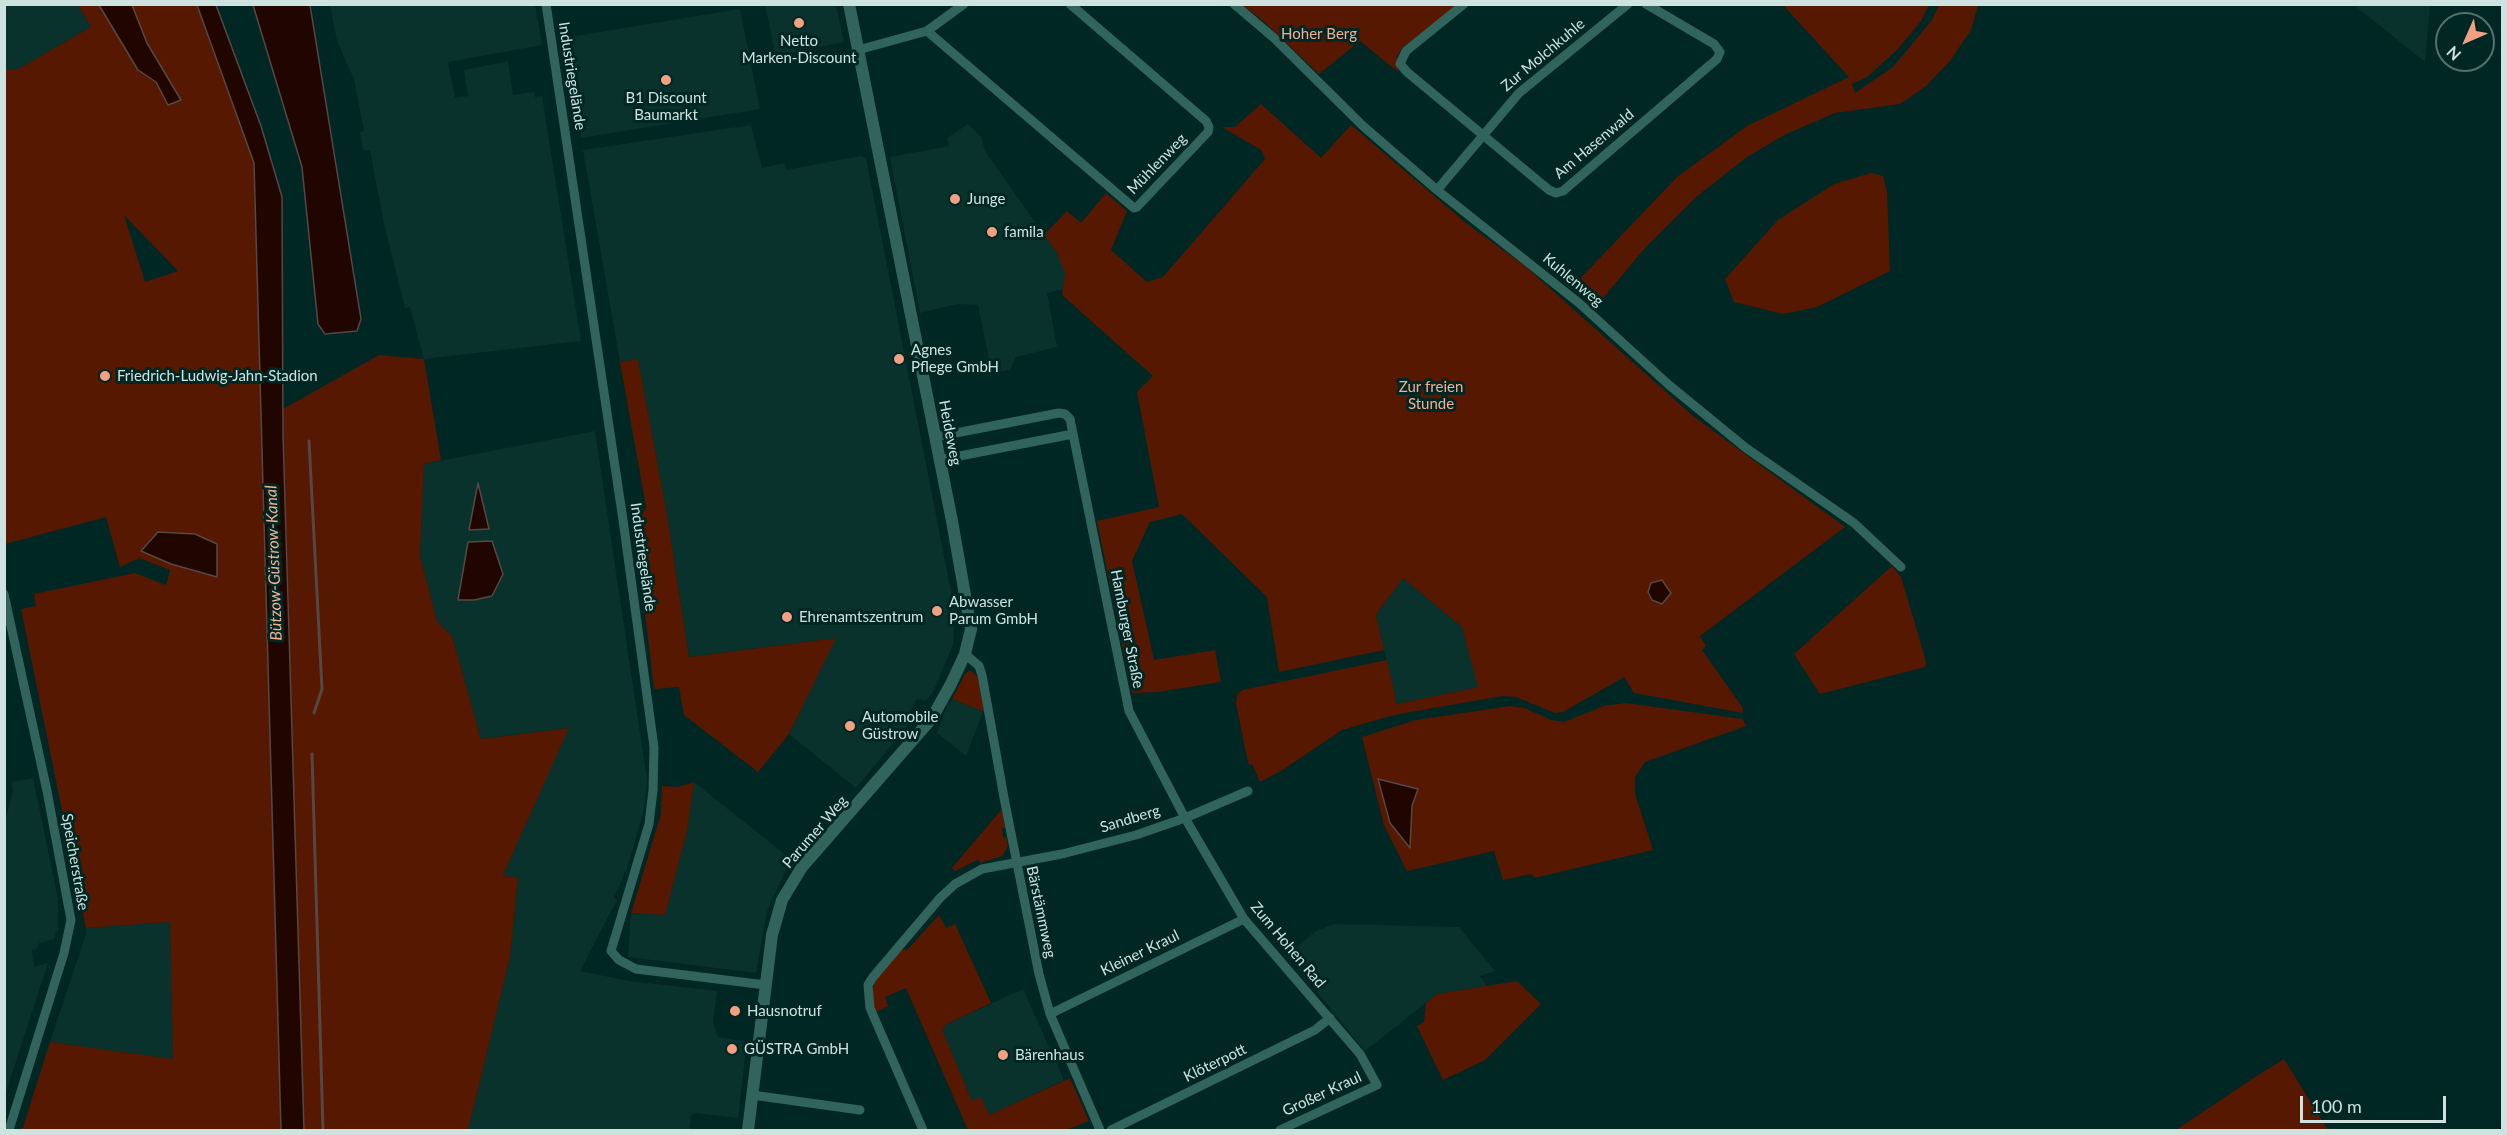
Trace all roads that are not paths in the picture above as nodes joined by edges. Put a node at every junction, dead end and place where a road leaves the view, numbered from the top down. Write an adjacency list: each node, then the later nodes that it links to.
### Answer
1 (546, 4): 23 (street, Industriegelände)
2 (849, 4): 10 (street, Heideweg)
3 (964, 4): 9 (street)
4 (1070, 4): 9 (street, Mühlenweg)
5 (1234, 4): 12 (street, Kuhlenweg)
6 (1464, 4): 11 (street, Am Hasenwald)
7 (1628, 4): 11 (street, Zur Molchkuhle)
8 (1646, 4): 11 (street, Am Hasenwald)
9 (927, 30): 10 (street)
10 (858, 50): 14 (street, Heideweg)
11 (1483, 134): 12 (street, Zur Molchkuhle)
12 (1437, 190): 16 (street, Kuhlenweg)
13 (1073, 434): 14 (street); 15 (street); 20 (street, Hamburger Straße)
14 (935, 437): 15 (street, Heideweg)
15 (939, 460): 18 (street, Heideweg)
16 (1902, 567)
17 (4, 594): 29 (street, Speicherstraße)
18 (965, 654): 21 (street); 23 (street, Parumer Weg)
19 (1248, 791): 20 (street, Sandberg)
20 (1185, 818): 21 (street, Sandberg); 22 (street, Zum Hohen Rad)
21 (1017, 862): 24 (street, Bärstämmweg); 31 (street, Bärstämmweg)
22 (1244, 919): 24 (street, Kleiner Kraul); 25 (street, Zum Hohen Rad)
23 (766, 985): 27 (street, Parumer Weg)
24 (1050, 1014): 32 (street, Bärstämmweg)
25 (1330, 1018): 26 (street, Zum Hohen Rad); 33 (street, Klöterpott)
26 (1377, 1085): 34 (street, Großer Kraul)
27 (752, 1095): 28 (street); 30 (street, Parumer Weg)
28 (860, 1110)
29 (9, 1131)
30 (748, 1131)
31 (923, 1131)
32 (1100, 1131)
33 (1111, 1131)
34 (1280, 1131)

